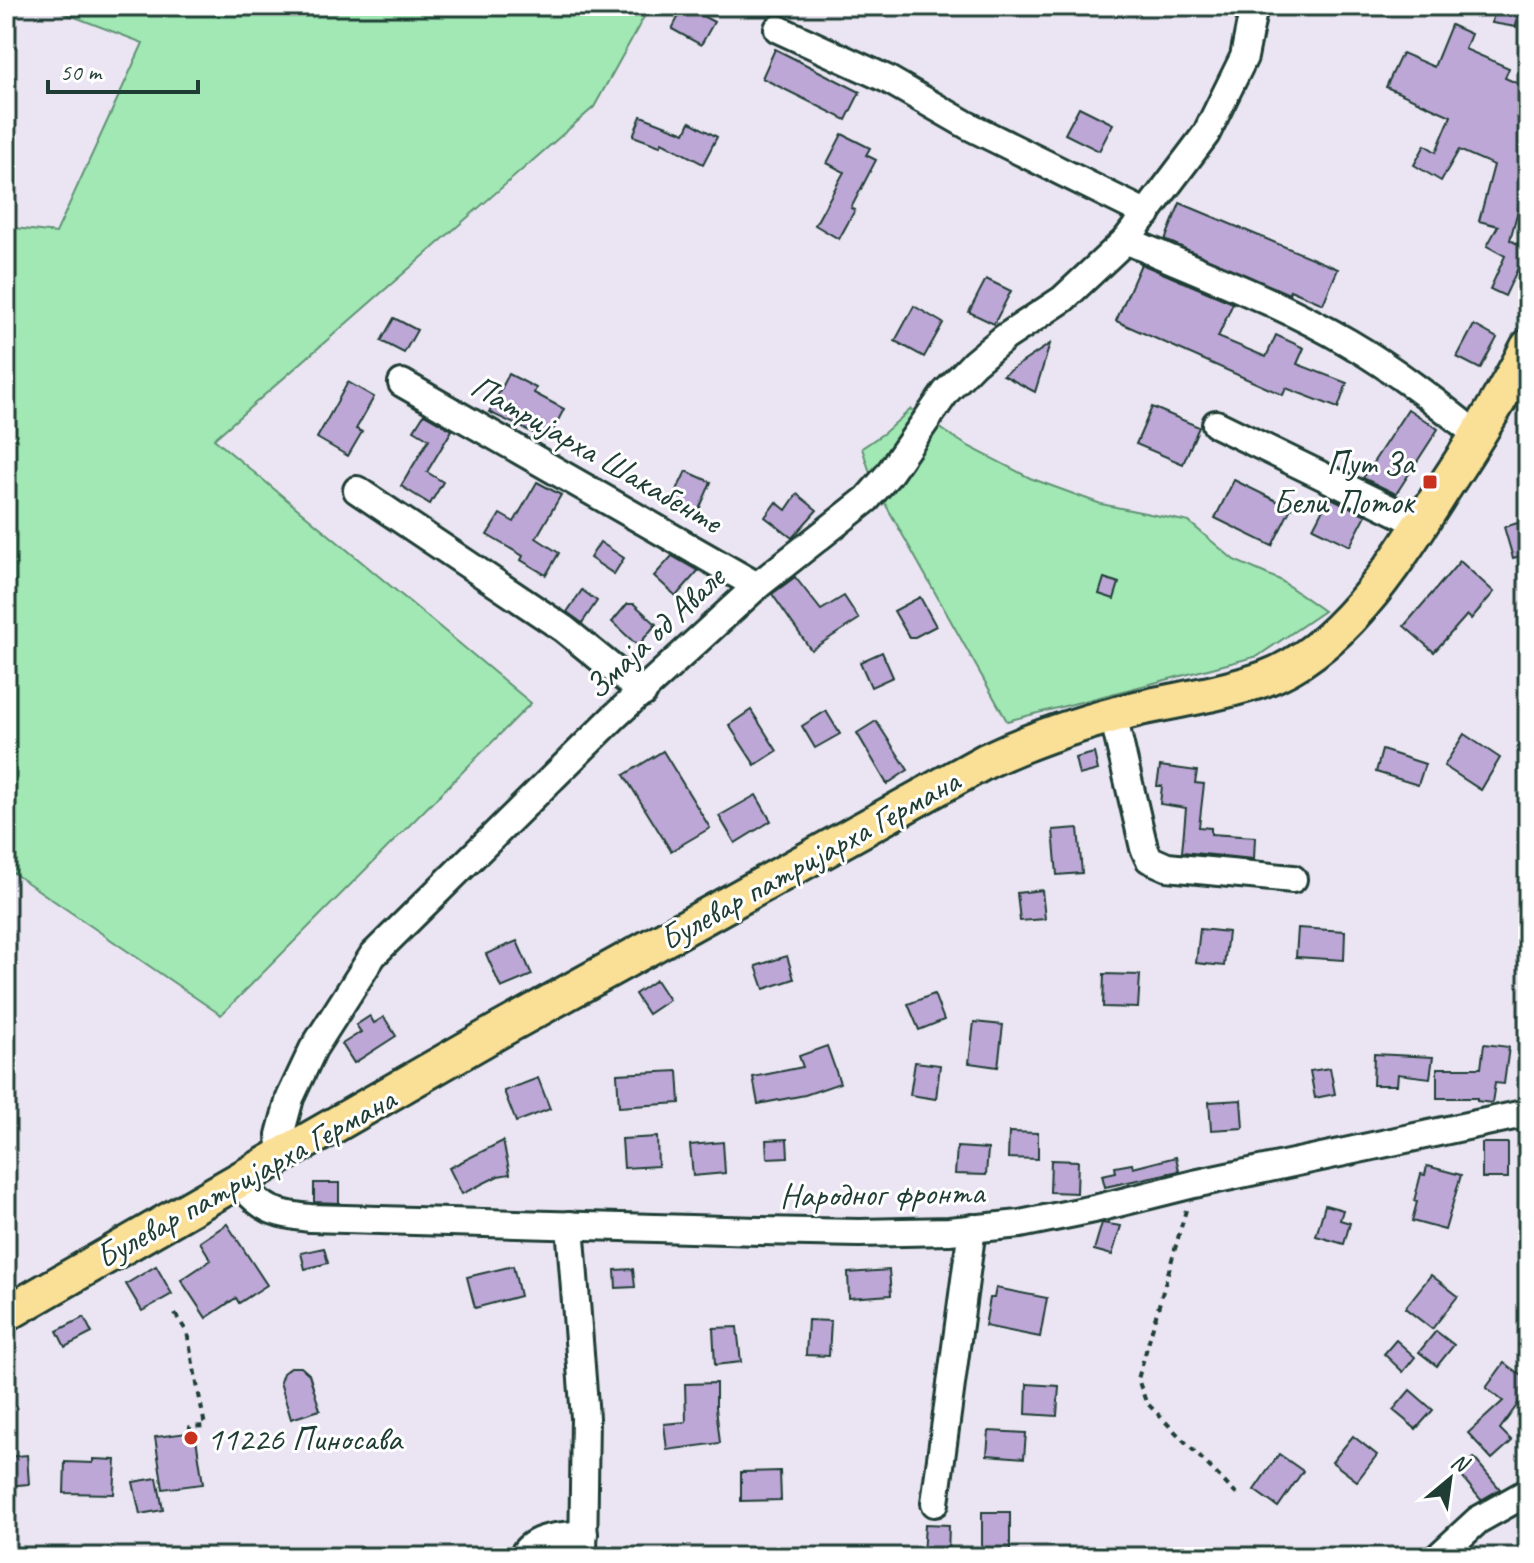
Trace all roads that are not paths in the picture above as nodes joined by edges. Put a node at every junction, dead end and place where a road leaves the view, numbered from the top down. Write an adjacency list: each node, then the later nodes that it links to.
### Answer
1 (1254, 6): 3 (street, Змаја од Авале)
2 (778, 29): 3 (street)
3 (1147, 214): 4 (street, Змаја од Авале)
4 (1126, 240): 8 (street); 11 (street, Змаја од Авале)
5 (1524, 366): 8 (main road, Булевар патријарха Германа)
6 (402, 383): 11 (street, Патријарха Шакабенте)
7 (1216, 424): 10 (street)
8 (1478, 436): 10 (main road, Булевар патријарха Германа)
9 (357, 490): 12 (street)
10 (1421, 524): 13 (main road, Булевар патријарха Германа)
11 (757, 586): 12 (street, Змаја од Авале)
12 (643, 693): 16 (street, Змаја од Авале)
13 (1113, 715): 14 (street); 16 (main road, Булевар патријарха Германа)
14 (1293, 879)
15 (1528, 1113): 19 (street, Народног фронта)
16 (282, 1156): 17 (main road, Булевар патријарха Германа)
17 (238, 1181): 18 (street, Народног фронта); 20 (main road, Булевар патријарха Германа)
18 (570, 1225): 19 (street, Народног фронта); 23 (street)
19 (972, 1228): 22 (street)
20 (6, 1314)
21 (1528, 1492): 25 (street)
22 (935, 1503)
23 (584, 1545): 24 (street)
24 (522, 1557)
25 (1438, 1557)

